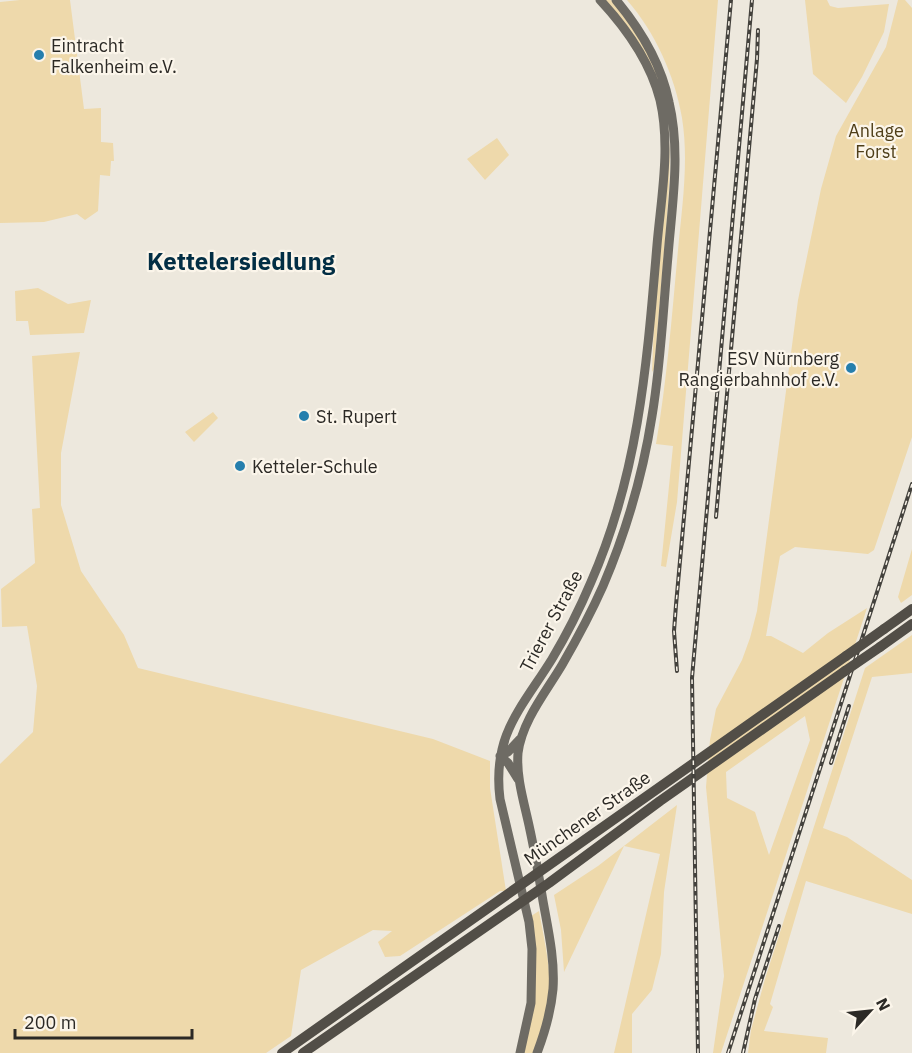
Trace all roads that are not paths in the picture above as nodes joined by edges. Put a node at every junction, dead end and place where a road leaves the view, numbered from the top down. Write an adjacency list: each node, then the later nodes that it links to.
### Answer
1 (600, 0): 3 (main road, Trierer Straße)
2 (616, 0): 4 (main road, Trierer Straße)
3 (646, 367): 4 (main road); 5 (main road, Trierer Straße)
4 (658, 372): 6 (main road, Trierer Straße)
5 (635, 441): 6 (main road); 9 (main road, Trierer Straße)
6 (647, 443): 10 (main road, Trierer Straße)
7 (912, 609): 14 (main road, Münchener Straße, bridge)
8 (912, 624): 16 (main road, Münchener Straße, bridge)
9 (537, 683): 10 (main road); 12 (main road, Trierer Straße)
10 (543, 696): 11 (main road, Trierer Straße)
11 (522, 736): 12 (main road); 13 (main road, Trierer Straße)
12 (500, 756): 13 (main road); 15 (main road, Trierer Straße)
13 (520, 781): 14 (main road, Trierer Straße)
14 (539, 872): 15 (main road, Münchener Straße); 16 (main road, Trierer Straße)
15 (519, 886): 17 (main road, Trierer Straße); 18 (main road, Münchener Straße)
16 (541, 888): 17 (main road, Münchener Straße); 21 (main road, Trierer Straße)
17 (524, 900): 19 (main road, Münchener Straße); 20 (main road, Trierer Straße)
18 (282, 1053)
19 (303, 1053)
20 (520, 1053)
21 (537, 1053)

